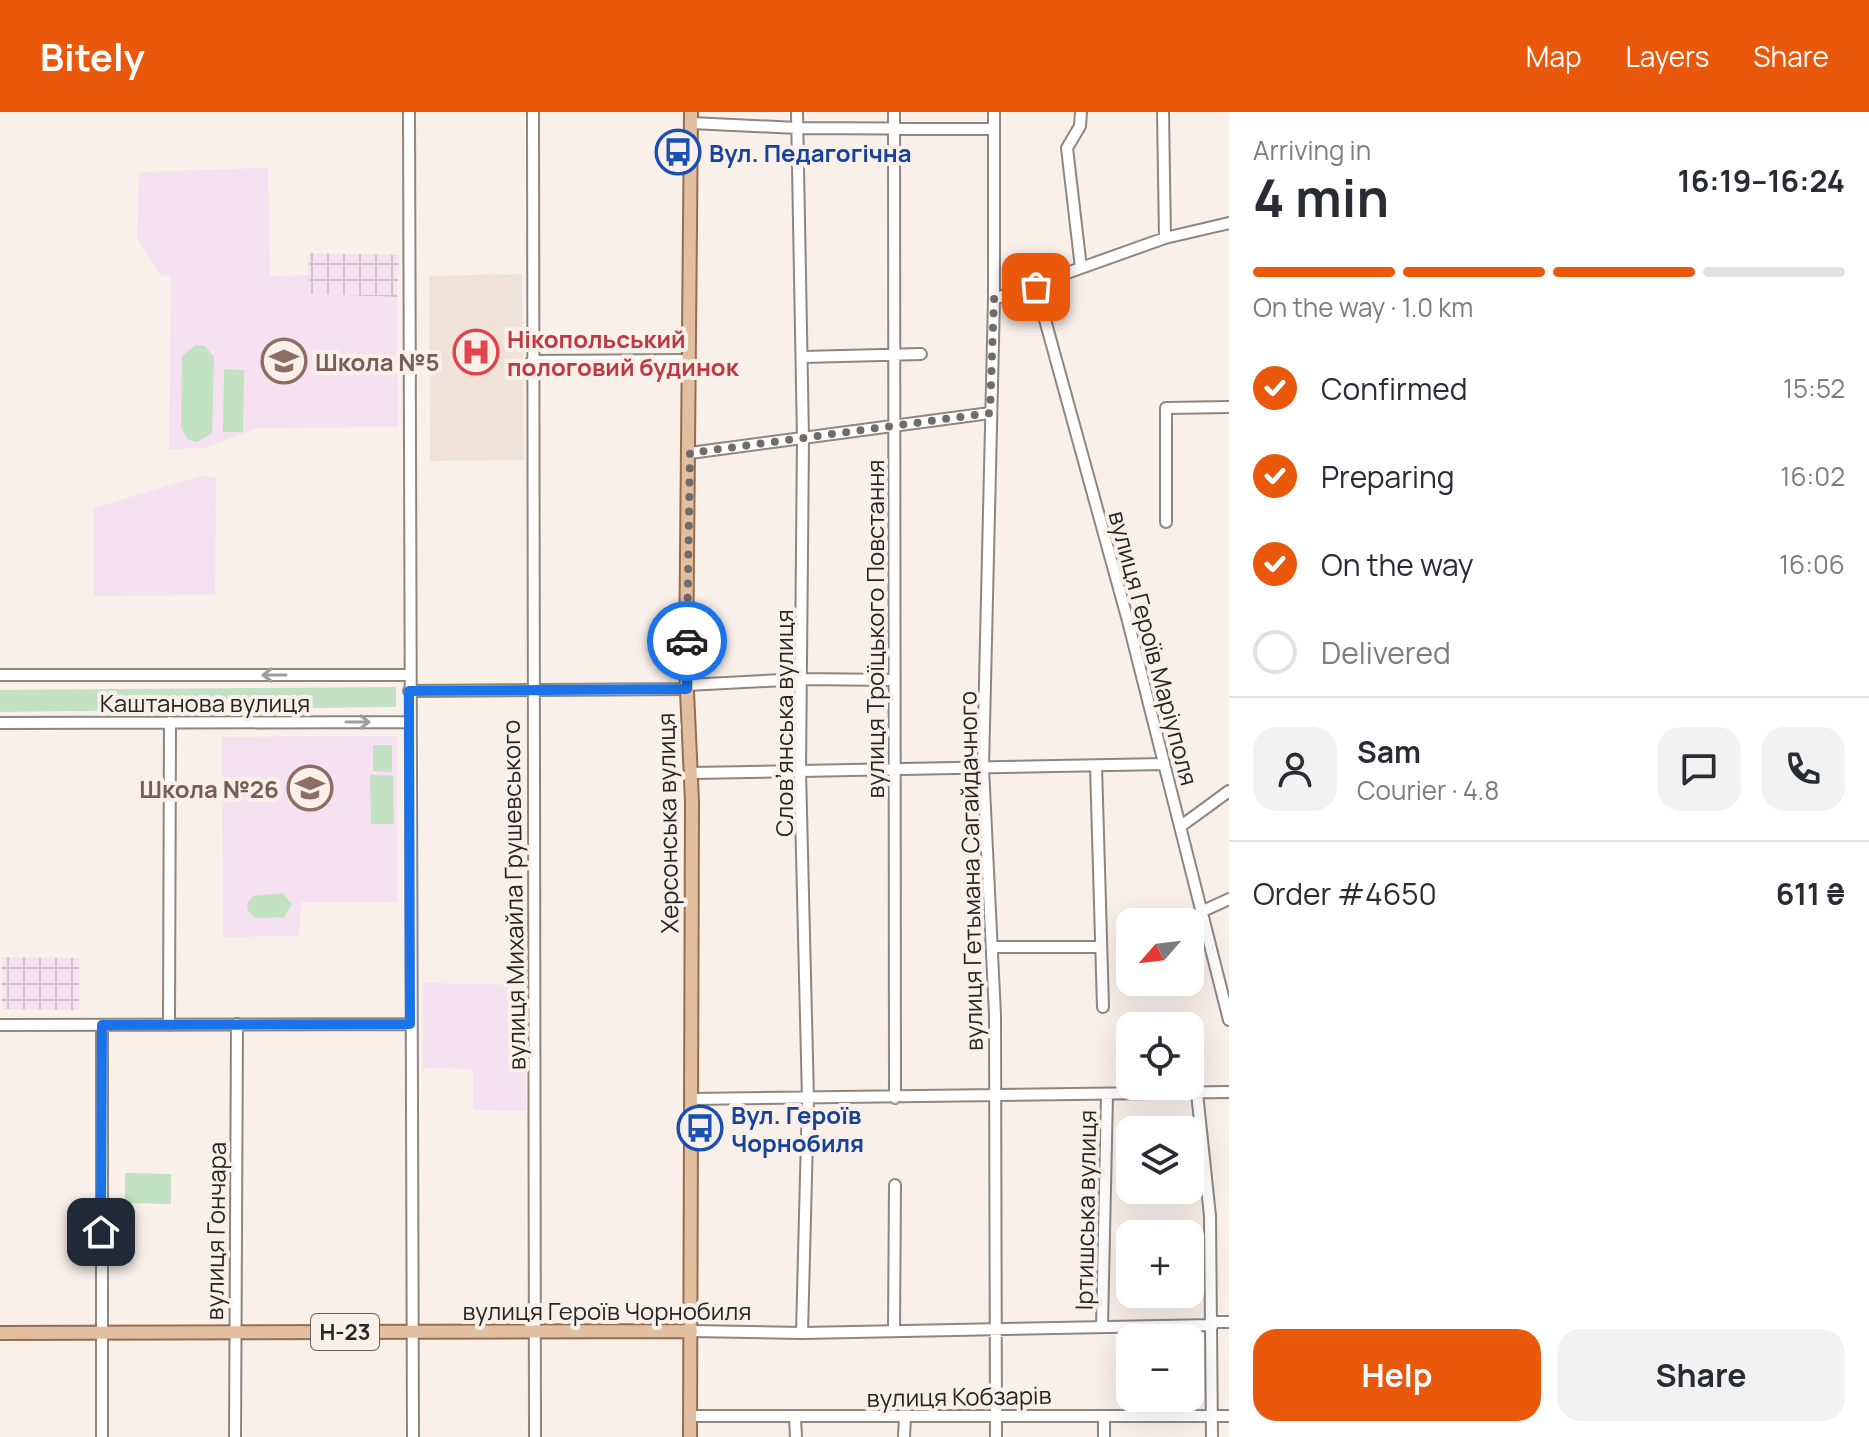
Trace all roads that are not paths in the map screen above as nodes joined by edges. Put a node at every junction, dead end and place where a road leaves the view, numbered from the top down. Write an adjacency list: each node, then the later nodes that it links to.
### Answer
1 (409, 112): 29 (street)
2 (533, 112): 21 (street, вулиця Михайла Грушевського)
3 (797, 112): 10 (street, Словʼянська вулиця)
4 (894, 112): 9 (street, вулиця Троїцького Повстання)
5 (994, 112): 11 (street, вулиця Гетьмана Сагайдачного)
6 (1081, 112): 14 (street)
7 (1163, 112): 13 (street)
8 (691, 117): 10 (street); 20 (main road, Херсонська вулиця)
9 (894, 127): 10 (street); 11 (street); 18 (street, вулиця Троїцького Повстання)
10 (797, 128): 19 (street, Словʼянська вулиця)
11 (994, 129): 16 (street, вулиця Гетьмана Сагайдачного)
12 (1229, 223): 13 (street)
13 (1165, 238): 14 (street)
14 (1081, 268): 15 (street)
15 (1036, 287): 16 (street); 38 (street, вулиця Героїв Маріуполя)
16 (994, 299): 23 (street, вулиця Гетьмана Сагайдачного)
17 (921, 354): 18 (street)
18 (893, 355): 19 (street); 24 (street, вулиця Троїцького Повстання)
19 (802, 357): 25 (street, Словʼянська вулиця)
20 (690, 360): 21 (street); 26 (main road, Херсонська вулиця)
21 (532, 361): 33 (street, вулиця Михайла Грушевського)
22 (1229, 407): 27 (street)
23 (990, 413): 24 (street); 41 (street, вулиця Гетьмана Сагайдачного)
24 (894, 425): 25 (street); 31 (street, вулиця Троїцького Повстання)
25 (803, 439): 26 (street); 30 (street, Словʼянська вулиця)
26 (690, 453): 32 (main road, Херсонська вулиця)
27 (1166, 522)
28 (0, 675): 29 (street, Каштанова вулиця, one-way to 28)
29 (408, 675): 34 (street)
30 (803, 679): 31 (street); 32 (street); 42 (street, Словʼянська вулиця)
31 (892, 680): 40 (street, вулиця Троїцького Повстання)
32 (687, 687): 33 (street); 43 (main road, Херсонська вулиця)
33 (531, 690): 34 (street); 74 (street, вулиця Михайла Грушевського)
34 (409, 691): 36 (street)
35 (170, 722): 36 (street, Каштанова вулиця, one-way to 36); 37 (street, Каштанова вулиця); 58 (street)
36 (409, 722): 55 (street)
37 (0, 723)
38 (1164, 764): 39 (street); 45 (street, вулиця Героїв Маріуполя)
39 (1096, 766): 41 (street); 51 (street)
40 (895, 767): 41 (street); 42 (street); 64 (street, вулиця Троїцького Повстання)
41 (983, 768): 50 (street, вулиця Гетьмана Сагайдачного)
42 (800, 771): 43 (street); 66 (street, Словʼянська вулиця)
43 (692, 773): 65 (main road, Херсонська вулиця)
44 (1229, 791): 45 (street)
45 (1181, 826): 47 (street, вулиця Героїв Маріуполя)
46 (1229, 899): 48 (street)
47 (1202, 908)
48 (1204, 911)
49 (1204, 915): 53 (street, вулиця Героїв Маріуполя)
50 (993, 947): 51 (street); 63 (street, вулиця Гетьмана Сагайдачного)
51 (1101, 947): 52 (street)
52 (1103, 1007)
53 (1229, 1020)
54 (237, 1024): 55 (street); 58 (street); 78 (street, вулиця Гончара)
55 (410, 1024): 73 (street)
56 (0, 1025): 57 (street)
57 (102, 1025): 58 (street); 77 (street)
58 (169, 1025)
59 (1229, 1092): 60 (street)
60 (1204, 1093)
61 (1107, 1095): 62 (street); 63 (street); 71 (street, Іртишська вулиця)
62 (1116, 1095)
63 (993, 1097): 64 (street); 72 (street, вулиця Гетьмана Сагайдачного)
64 (895, 1098): 66 (street)
65 (691, 1099): 66 (street); 75 (main road, Херсонська вулиця)
66 (808, 1099): 80 (street, Словʼянська вулиця)
67 (1198, 1100): 70 (street)
68 (895, 1185): 76 (street)
69 (1229, 1322): 70 (street, вулиця Героїв Чорнобиля)
70 (1213, 1324): 71 (street, вулиця Героїв Чорнобиля); 84 (street)
71 (1102, 1327): 72 (street, вулиця Героїв Чорнобиля)
72 (994, 1330): 76 (street, вулиця Героїв Чорнобиля); 81 (street, вулиця Гетьмана Сагайдачного)
73 (413, 1331): 74 (main road, вулиця Героїв Чорнобиля / Н-23); 78 (main road, вулиця Героїв Чорнобиля / Н-23); 90 (street)
74 (537, 1331): 75 (main road, вулиця Героїв Чорнобиля / Н-23); 91 (street, вулиця Михайла Грушевського)
75 (691, 1331): 80 (street, вулиця Героїв Чорнобиля); 82 (main road, Херсонська вулиця)
76 (894, 1331): 80 (street, вулиця Героїв Чорнобиля)
77 (101, 1332): 78 (main road, вулиця Героїв Чорнобиля / Н-23); 79 (main road, вулиця Героїв Чорнобиля / Н-23); 88 (street)
78 (234, 1332): 89 (street, вулиця Гончара)
79 (0, 1333)
80 (802, 1333)
81 (997, 1413): 83 (street, вулиця Кобзарів); 86 (street, вулиця Кобзарів); 95 (street, вулиця Гетьмана Сагайдачного)
82 (690, 1416): 87 (street, вулиця Кобзарів); 92 (main road, Херсонська вулиця)
83 (1104, 1416): 84 (street, вулиця Кобзарів); 96 (street)
84 (1212, 1416): 85 (street, вулиця Кобзарів); 97 (street)
85 (1229, 1416)
86 (905, 1417): 87 (street, вулиця Кобзарів); 94 (street)
87 (795, 1418): 93 (street)
88 (102, 1437)
89 (235, 1437)
90 (413, 1437)
91 (535, 1437)
92 (690, 1437)
93 (796, 1437)
94 (904, 1437)
95 (996, 1437)
96 (1104, 1437)
97 (1212, 1437)

